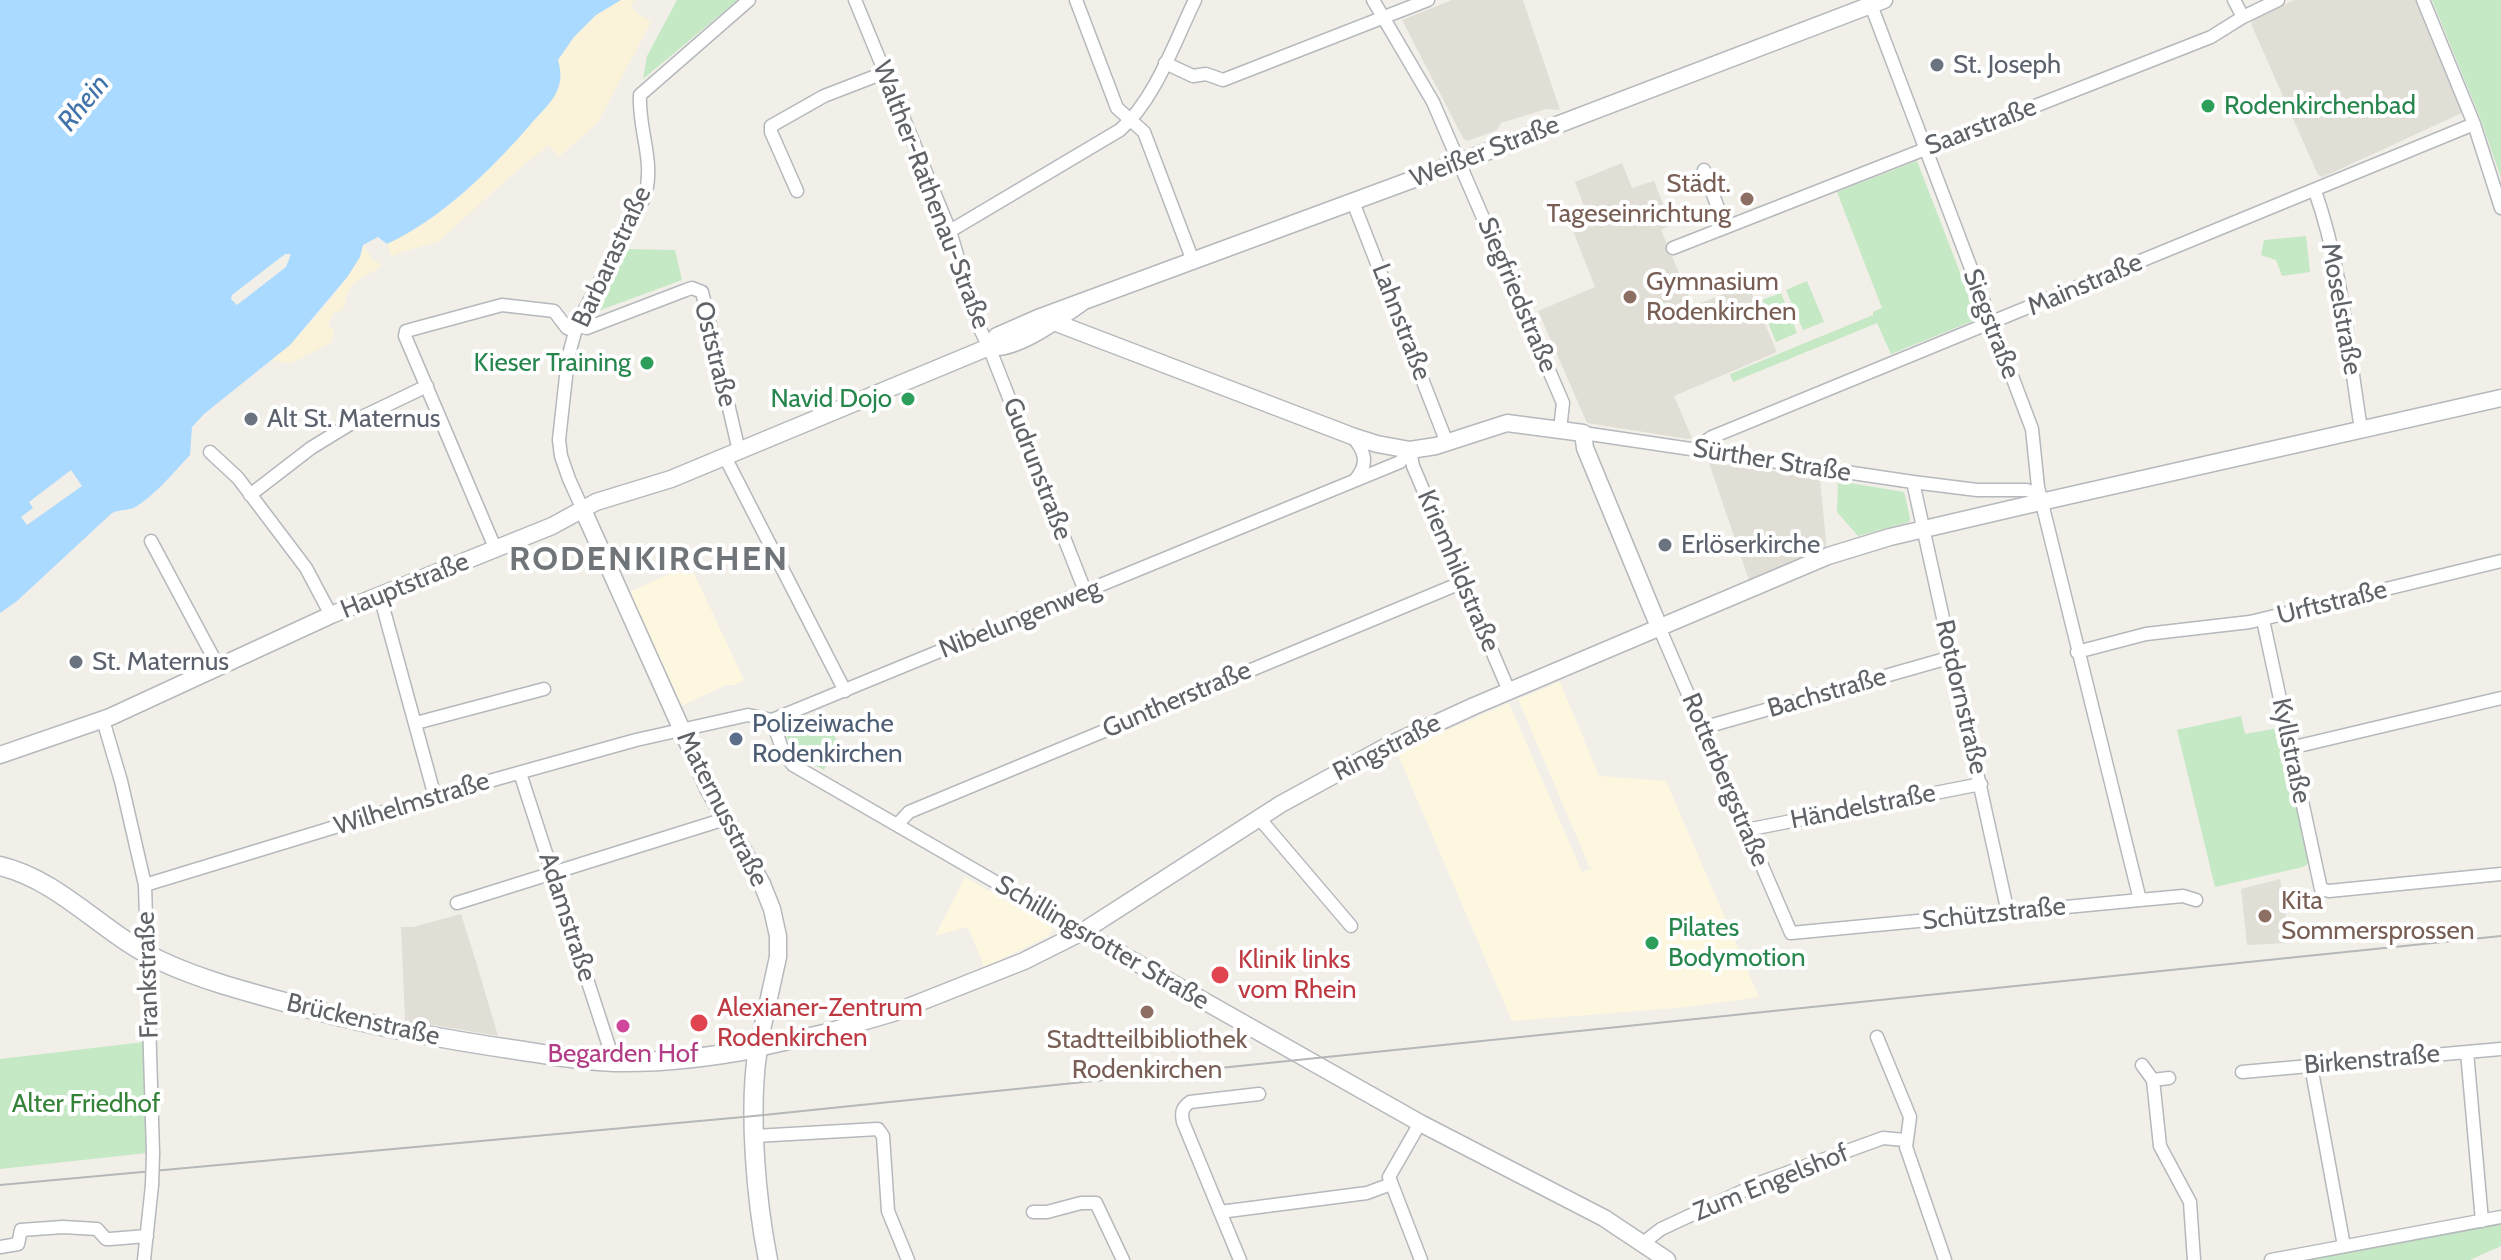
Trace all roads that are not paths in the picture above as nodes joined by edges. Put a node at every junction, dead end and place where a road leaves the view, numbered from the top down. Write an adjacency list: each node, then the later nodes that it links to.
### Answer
1 (749, 0): 31 (street, Barbarastraße)
2 (855, 0): 14 (street, Walther-Rathenau-Straße)
3 (1076, 0): 15 (street)
4 (1195, 0): 13 (street)
5 (1373, 0): 11 (street, Siegfriedstraße)
6 (1428, 0): 11 (street)
7 (2234, 0): 12 (street)
8 (2278, 0): 12 (street, Saarstraße)
9 (2423, 0): 16 (street)
10 (1878, 3): 17 (street, Siegstraße); 18 (street, Weißer Straße)
11 (1384, 17): 13 (street); 18 (street, Siegfriedstraße)
12 (2243, 17): 17 (street, Saarstraße)
13 (1165, 63): 15 (street)
14 (886, 72): 20 (street); 25 (street, Walther-Rathenau-Straße)
15 (1131, 120): 25 (street); 27 (street)
16 (2474, 124): 21 (street, Mainstraße); 23 (street)
17 (1926, 149): 24 (street, Saarstraße); 30 (street, Siegstraße)
18 (1460, 162): 22 (street, Weißer Straße); 37 (street, Siegfriedstraße)
19 (1704, 170): 24 (street)
20 (797, 191)
21 (2315, 191): 30 (street, Mainstraße); 38 (street, Moselstraße)
22 (1353, 202): 27 (street, Weißer Straße); 41 (street, Lahnstraße)
23 (2501, 208)
24 (1725, 227): 26 (street, Saarstraße)
25 (950, 231): 34 (street, Walther-Rathenau-Straße)
26 (1673, 248)
27 (1193, 261): 28 (street, Weißer Straße)
28 (1084, 301): 29 (street, Weißer Straße); 32 (street)
29 (1046, 320): 32 (street, Sürther Straße); 33 (street, Hauptstraße); 34 (street, Hauptstraße)
30 (1991, 325): 42 (street, Mainstraße); 49 (street, Siegstraße)
31 (576, 329): 35 (street); 45 (street, Oststraße); 50 (street, Barbarastraße)
32 (1079, 332): 33 (street, Hauptstraße); 40 (street, Sürther Straße)
33 (1030, 335): 34 (street, Hauptstraße)
34 (989, 347): 45 (street, Hauptstraße); 56 (street, Gudrunstraße)
35 (427, 386): 48 (street); 53 (street)
36 (2501, 398): 38 (street, Sürther Straße)
37 (1560, 429): 39 (street, Sürther Straße); 41 (street, Sürther Straße)
38 (2361, 429): 49 (street, Sürther Straße)
39 (1583, 433): 42 (street, Sürther Straße); 60 (street)
40 (1352, 436): 43 (street, Sürther Straße); 46 (street)
41 (1447, 443): 43 (street, Sürther Straße)
42 (1700, 449): 47 (street, Sürther Straße)
43 (1410, 450): 46 (street, Nibelungenweg); 55 (street, Kriemhildstraße)
44 (210, 452): 48 (street)
45 (732, 454): 50 (street, Hauptstraße); 65 (street)
46 (1354, 481): 56 (street, Nibelungenweg)
47 (1913, 482): 49 (street, Sürther Straße); 51 (street, Rotdornstraße)
48 (250, 495): 58 (street)
49 (2042, 501): 51 (street, Ringstraße); 61 (street, Siegstraße)
50 (583, 510): 53 (street, Hauptstraße); 72 (street, Maternusstraße)
51 (1922, 529): 60 (street, Ringstraße); 62 (street, Rotdornstraße)
52 (151, 541): 63 (street)
53 (496, 550): 57 (street, Hauptstraße)
54 (2501, 561): 59 (street, Urftstraße)
55 (1463, 582): 66 (street, Kriemhildstraße); 80 (street, Guntherstraße)
56 (1085, 591): 65 (street, Nibelungenweg)
57 (380, 596): 58 (street, Hauptstraße); 70 (street)
58 (331, 615): 63 (street, Hauptstraße)
59 (2263, 620): 61 (street, Urftstraße); 73 (street, Kyllstraße)
60 (1659, 627): 66 (street, Ringstraße); 71 (street, Rotterbergstraße)
61 (2077, 652): 86 (street, Siegstraße)
62 (1952, 657): 71 (street, Bachstraße); 76 (street, Rotdornstraße)
63 (219, 668): 68 (street, Hauptstraße)
64 (544, 689): 70 (street)
65 (845, 691): 69 (street, Nibelungenweg)
66 (1509, 691): 78 (street, Ringstraße)
67 (2501, 698): 73 (street)
68 (103, 720): 74 (street, Hauptstraße); 85 (street, Frankstraße)
69 (772, 720): 72 (street, Nibelungenweg); 80 (street, Schillingsrotter Straße)
70 (416, 723): 77 (street)
71 (1702, 728): 81 (street, Rotterbergstraße)
72 (681, 730): 75 (street, Wilhelmstraße); 79 (street, Maternusstraße)
73 (2290, 748): 83 (street, Kyllstraße)
74 (0, 755)
75 (520, 773): 77 (street, Wilhelmstraße); 84 (street, Adamstraße)
76 (1981, 784): 81 (street, Händelstraße); 89 (street, Rotdornstraße)
77 (435, 797): 85 (street, Wilhelmstraße)
78 (1259, 818): 90 (street); 91 (street, Ringstraße)
79 (725, 819): 84 (street); 94 (street, Maternusstraße)
80 (897, 825): 91 (street, Schillingsrotter Straße)
81 (1746, 830): 92 (street, Rotterbergstraße)
82 (0, 866): 93 (main road, Brückenstraße)
83 (2501, 874)
84 (554, 875): 88 (street); 98 (street, Adamstraße)
85 (145, 885): 93 (street, Frankstraße)
86 (2140, 900): 87 (street, Schützstraße); 89 (street, Schützstraße)
87 (2196, 900)
88 (457, 903)
89 (2008, 913): 92 (street, Schützstraße)
90 (1351, 926)
91 (1082, 932): 94 (street, Ringstraße); 105 (street, Schillingsrotter Straße)
92 (1791, 933)
93 (149, 955): 98 (main road, Brückenstraße); 113 (street, Frankstraße, bridge)
94 (758, 1048): 98 (main road, Brückenstraße); 106 (main road, Maternusstraße)
95 (2501, 1049): 96 (street, Birkenstraße)
96 (2467, 1052): 100 (street, Birkenstraße); 112 (street)
97 (1867, 1057): 107 (street)
98 (614, 1062)
99 (2142, 1065): 103 (street)
100 (2311, 1066): 101 (street, Birkenstraße); 115 (street)
101 (2242, 1072)
102 (2169, 1078): 103 (street)
103 (2153, 1080): 125 (street)
104 (1259, 1094): 110 (street)
105 (1420, 1123): 108 (street); 114 (street, Schillingsrotter Straße)
106 (755, 1130): 118 (main road, Maternusstraße); 119 (street)
107 (1905, 1140): 114 (street, Zum Engelshof); 124 (street)
108 (1391, 1184): 110 (street); 122 (street)
109 (1033, 1212): 120 (street)
110 (1220, 1212): 121 (street)
111 (2501, 1217): 112 (street)
112 (2482, 1221): 115 (street)
113 (147, 1236): 116 (street); 117 (street, Frankstraße)
114 (1643, 1243): 123 (street, Schillingsrotter Straße)
115 (2344, 1246): 126 (street)
116 (0, 1247)
117 (144, 1260)
118 (768, 1260)
119 (908, 1260)
120 (1123, 1260)
121 (1240, 1260)
122 (1421, 1260)
123 (1667, 1260)
124 (1945, 1260)
125 (2194, 1260)
126 (2271, 1260)

